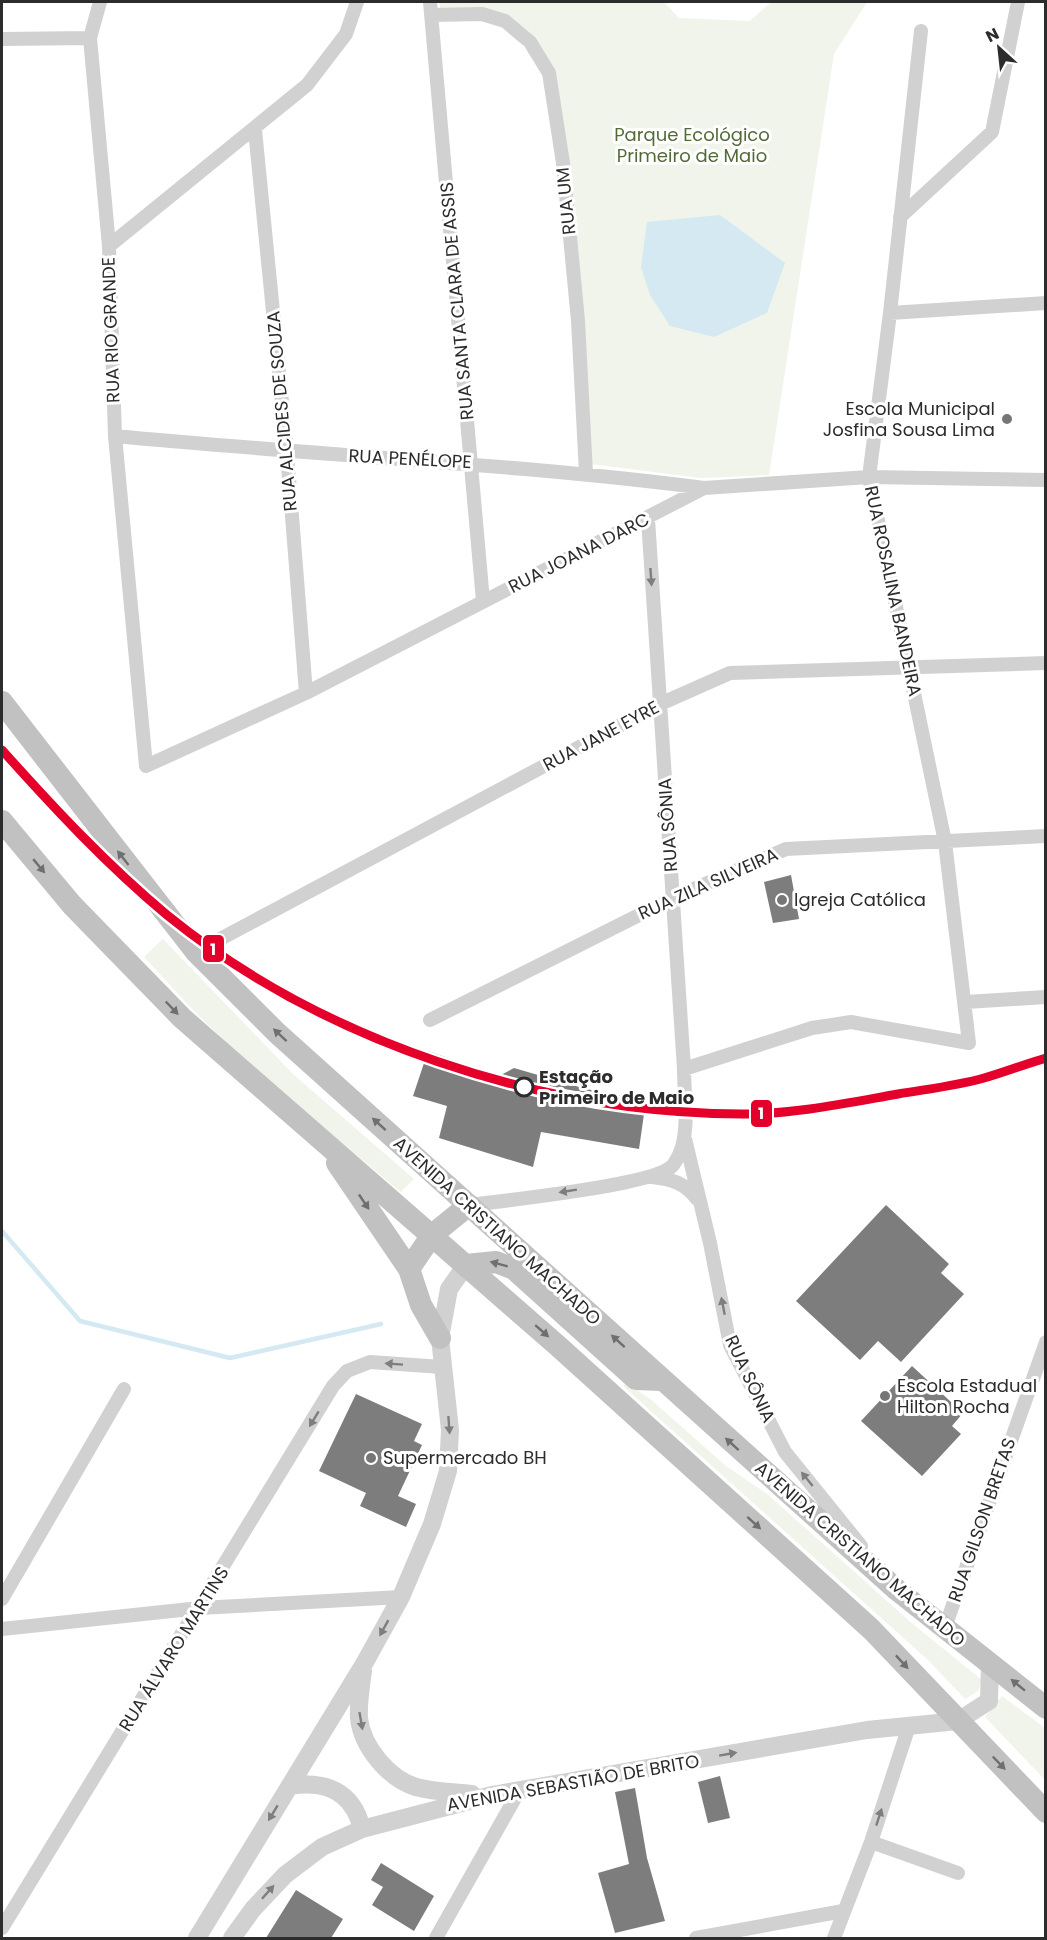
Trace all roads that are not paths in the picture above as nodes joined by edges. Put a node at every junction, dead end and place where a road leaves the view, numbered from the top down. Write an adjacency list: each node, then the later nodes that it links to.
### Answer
1 (100, 2): 6 (street)
2 (357, 2): 8 (street, RUA RIO GRANDE)
3 (1018, 2): 9 (street)
4 (431, 8): 15 (street, RUA SANTA CLARA DE ASSIS); 16 (street, RUA UM)
5 (921, 31): 9 (street, RUA ROSALINA BANDEIRA)
6 (90, 38): 7 (street); 10 (street)
7 (2, 39)
8 (255, 130): 10 (street, RUA RIO GRANDE); 14 (street, RUA ALCIDES DE SOUZA)
9 (900, 217): 12 (street, RUA ROSALINA BANDEIRA)
10 (109, 246): 13 (street, RUA RIO GRANDE)
11 (1046, 303): 12 (street)
12 (890, 313): 17 (street, RUA ROSALINA BANDEIRA)
13 (115, 436): 14 (street, RUA PENÉLOPE); 27 (street, RUA RIO GRANDE)
14 (287, 453): 15 (street, RUA PENÉLOPE); 24 (street, RUA ALCIDES DE SOUZA)
15 (471, 463): 16 (street, RUA PENÉLOPE); 21 (street, RUA SANTA CLARA DE ASSIS)
16 (586, 473): 19 (street, RUA PENÉLOPE)
17 (869, 477): 18 (street, RUA JOANA DARC); 19 (street, RUA JOANA DARC); 23 (street, RUA ROSALINA BANDEIRA)
18 (1046, 480)
19 (704, 488): 20 (street, RUA JOANA DARC)
20 (648, 519): 21 (street, RUA JOANA DARC); 26 (street, RUA SÔNIA, one-way to 26)
21 (483, 601): 24 (street, RUA JOANA DARC)
22 (1046, 663): 23 (street, RUA JANE EYRE)
23 (910, 668): 26 (street, RUA JANE EYRE); 30 (street, RUA ROSALINA BANDEIRA)
24 (306, 693): 27 (street, RUA JOANA DARC)
25 (2, 702): 32 (highway, AVENIDA CRISTIANO MACHADO, one-way to 25)
26 (660, 704): 31 (street, RUA SÔNIA); 32 (street, RUA JANE EYRE)
27 (146, 766)
28 (2, 821): 38 (highway, one-way to 38)
29 (1046, 836): 30 (street, RUA ZILA SILVEIRA)
30 (945, 842): 31 (street, RUA ZILA SILVEIRA); 34 (street, RUA ROSALINA BANDEIRA)
31 (673, 898): 35 (street, RUA ZILA SILVEIRA); 36 (street, RUA SÔNIA)
32 (196, 952): 41 (highway, AVENIDA CRISTIANO MACHADO, one-way to 32)
33 (1046, 997): 34 (street)
34 (966, 1002): 36 (street, RUA ROSALINA BANDEIRA)
35 (430, 1020)
36 (684, 1069): 37 (street, RUA SÔNIA)
37 (684, 1131): 39 (street, RUA SÔNIA); 40 (street, RUA SÔNIA)
38 (320, 1137): 42 (highway); 44 (highway, one-way to 44)
39 (650, 1177): 40 (street); 41 (street, RUA SÔNIA, one-way to 41)
40 (699, 1201): 50 (street, RUA SÔNIA, one-way to 40)
41 (469, 1205): 42 (highway); 48 (highway, AVENIDA CRISTIANO MACHADO, one-way to 41)
42 (432, 1235): 43 (highway); 44 (highway)
43 (466, 1265): 45 (street); 48 (highway, one-way to 43); 59 (highway, one-way to 59)
44 (409, 1269): 45 (highway)
45 (440, 1338): 47 (street)
46 (1046, 1342): 55 (street, RUA GILSON BRETAS)
47 (442, 1367): 51 (street, one-way to 51); 53 (street, RUA ÁLVARO MARTINS, one-way to 53)
48 (661, 1380): 50 (highway, AVENIDA CRISTIANO MACHADO, one-way to 48)
49 (124, 1389): 52 (street)
50 (897, 1590): 55 (highway, AVENIDA CRISTIANO MACHADO)
51 (401, 1597): 53 (street); 57 (street, one-way to 57)
52 (2, 1599)
53 (200, 1608): 54 (street); 69 (street, RUA ÁLVARO MARTINS)
54 (2, 1629)
55 (944, 1630): 56 (highway, AVENIDA CRISTIANO MACHADO)
56 (990, 1663): 58 (highway, AVENIDA CRISTIANO MACHADO, one-way to 56); 59 (street)
57 (364, 1664): 61 (street); 63 (street, one-way to 63)
58 (1046, 1708)
59 (958, 1721): 60 (street, AVENIDA SEBASTIÃO DE BRITO); 64 (highway, one-way to 64)
60 (909, 1726): 62 (street, AVENIDA SEBASTIÃO DE BRITO, one-way to 60); 66 (street, one-way to 60)
61 (290, 1786): 65 (street); 70 (street, one-way to 70)
62 (519, 1791): 63 (street, AVENIDA SEBASTIÃO DE BRITO); 72 (street)
63 (492, 1795): 65 (street, AVENIDA SEBASTIÃO DE BRITO)
64 (1046, 1812)
65 (362, 1829): 71 (street, AVENIDA SEBASTIÃO DE BRITO, one-way to 65)
66 (871, 1842): 67 (street); 68 (street)
67 (958, 1873)
68 (843, 1911): 73 (street); 74 (street)
69 (2, 1928)
70 (197, 1938)
71 (232, 1938)
72 (436, 1938)
73 (696, 1938)
74 (836, 1938)

